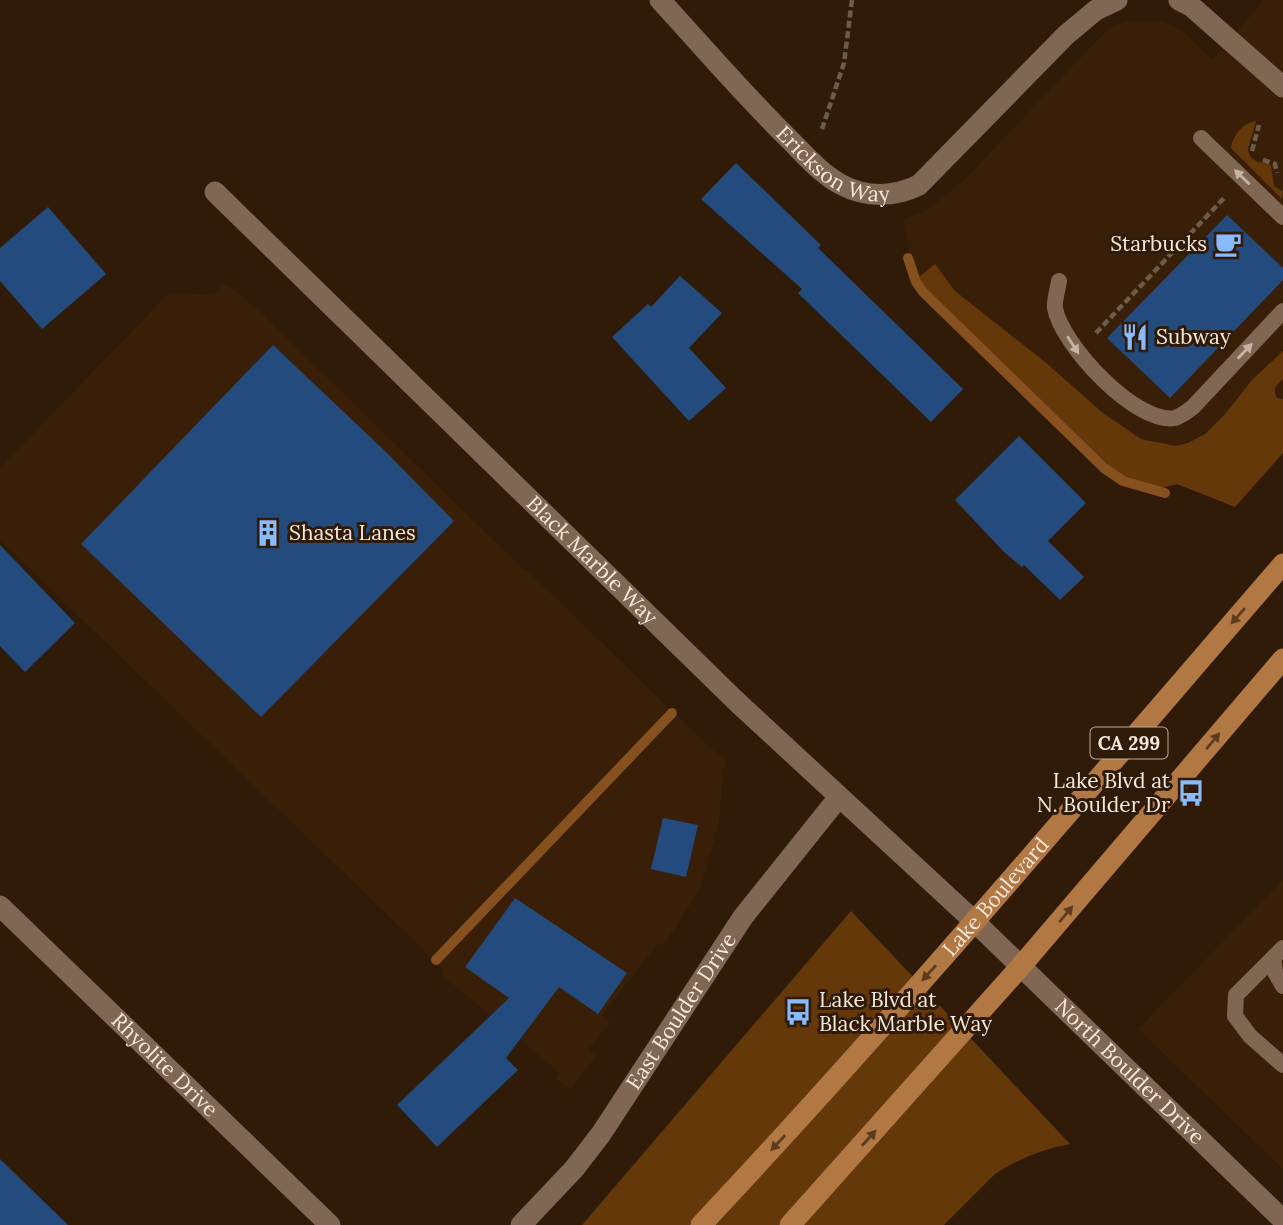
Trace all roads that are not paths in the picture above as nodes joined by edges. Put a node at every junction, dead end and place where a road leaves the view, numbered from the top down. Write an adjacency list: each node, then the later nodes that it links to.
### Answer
1 (660, 0): 2 (street, Erickson Way)
2 (1117, 0)
3 (1180, 0): 4 (street)
4 (1283, 87)
5 (1201, 138): 7 (lane, one-way to 5)
6 (215, 192): 12 (street, Black Marble Way)
7 (1283, 217)
8 (1059, 281): 9 (lane, one-way to 9)
9 (1283, 311)
10 (1283, 564): 14 (main road, Lake Boulevard / CA 299, one-way to 14)
11 (1283, 659): 16 (main road, CA 299, one-way to 11)
12 (839, 797): 14 (street, Black Marble Way); 21 (street, East Boulder Drive)
13 (0, 906): 20 (street, Rhyolite Drive)
14 (975, 922): 16 (street, North Boulder Drive); 22 (main road, Lake Boulevard / CA 299, one-way to 22)
15 (1278, 953): 17 (lane); 18 (lane)
16 (1021, 966): 19 (street, North Boulder Drive); 23 (main road, CA 299, one-way to 16)
17 (1283, 986)
18 (1283, 1065)
19 (1283, 1220)
20 (330, 1225)
21 (521, 1225)
22 (701, 1225)
23 (790, 1225)

